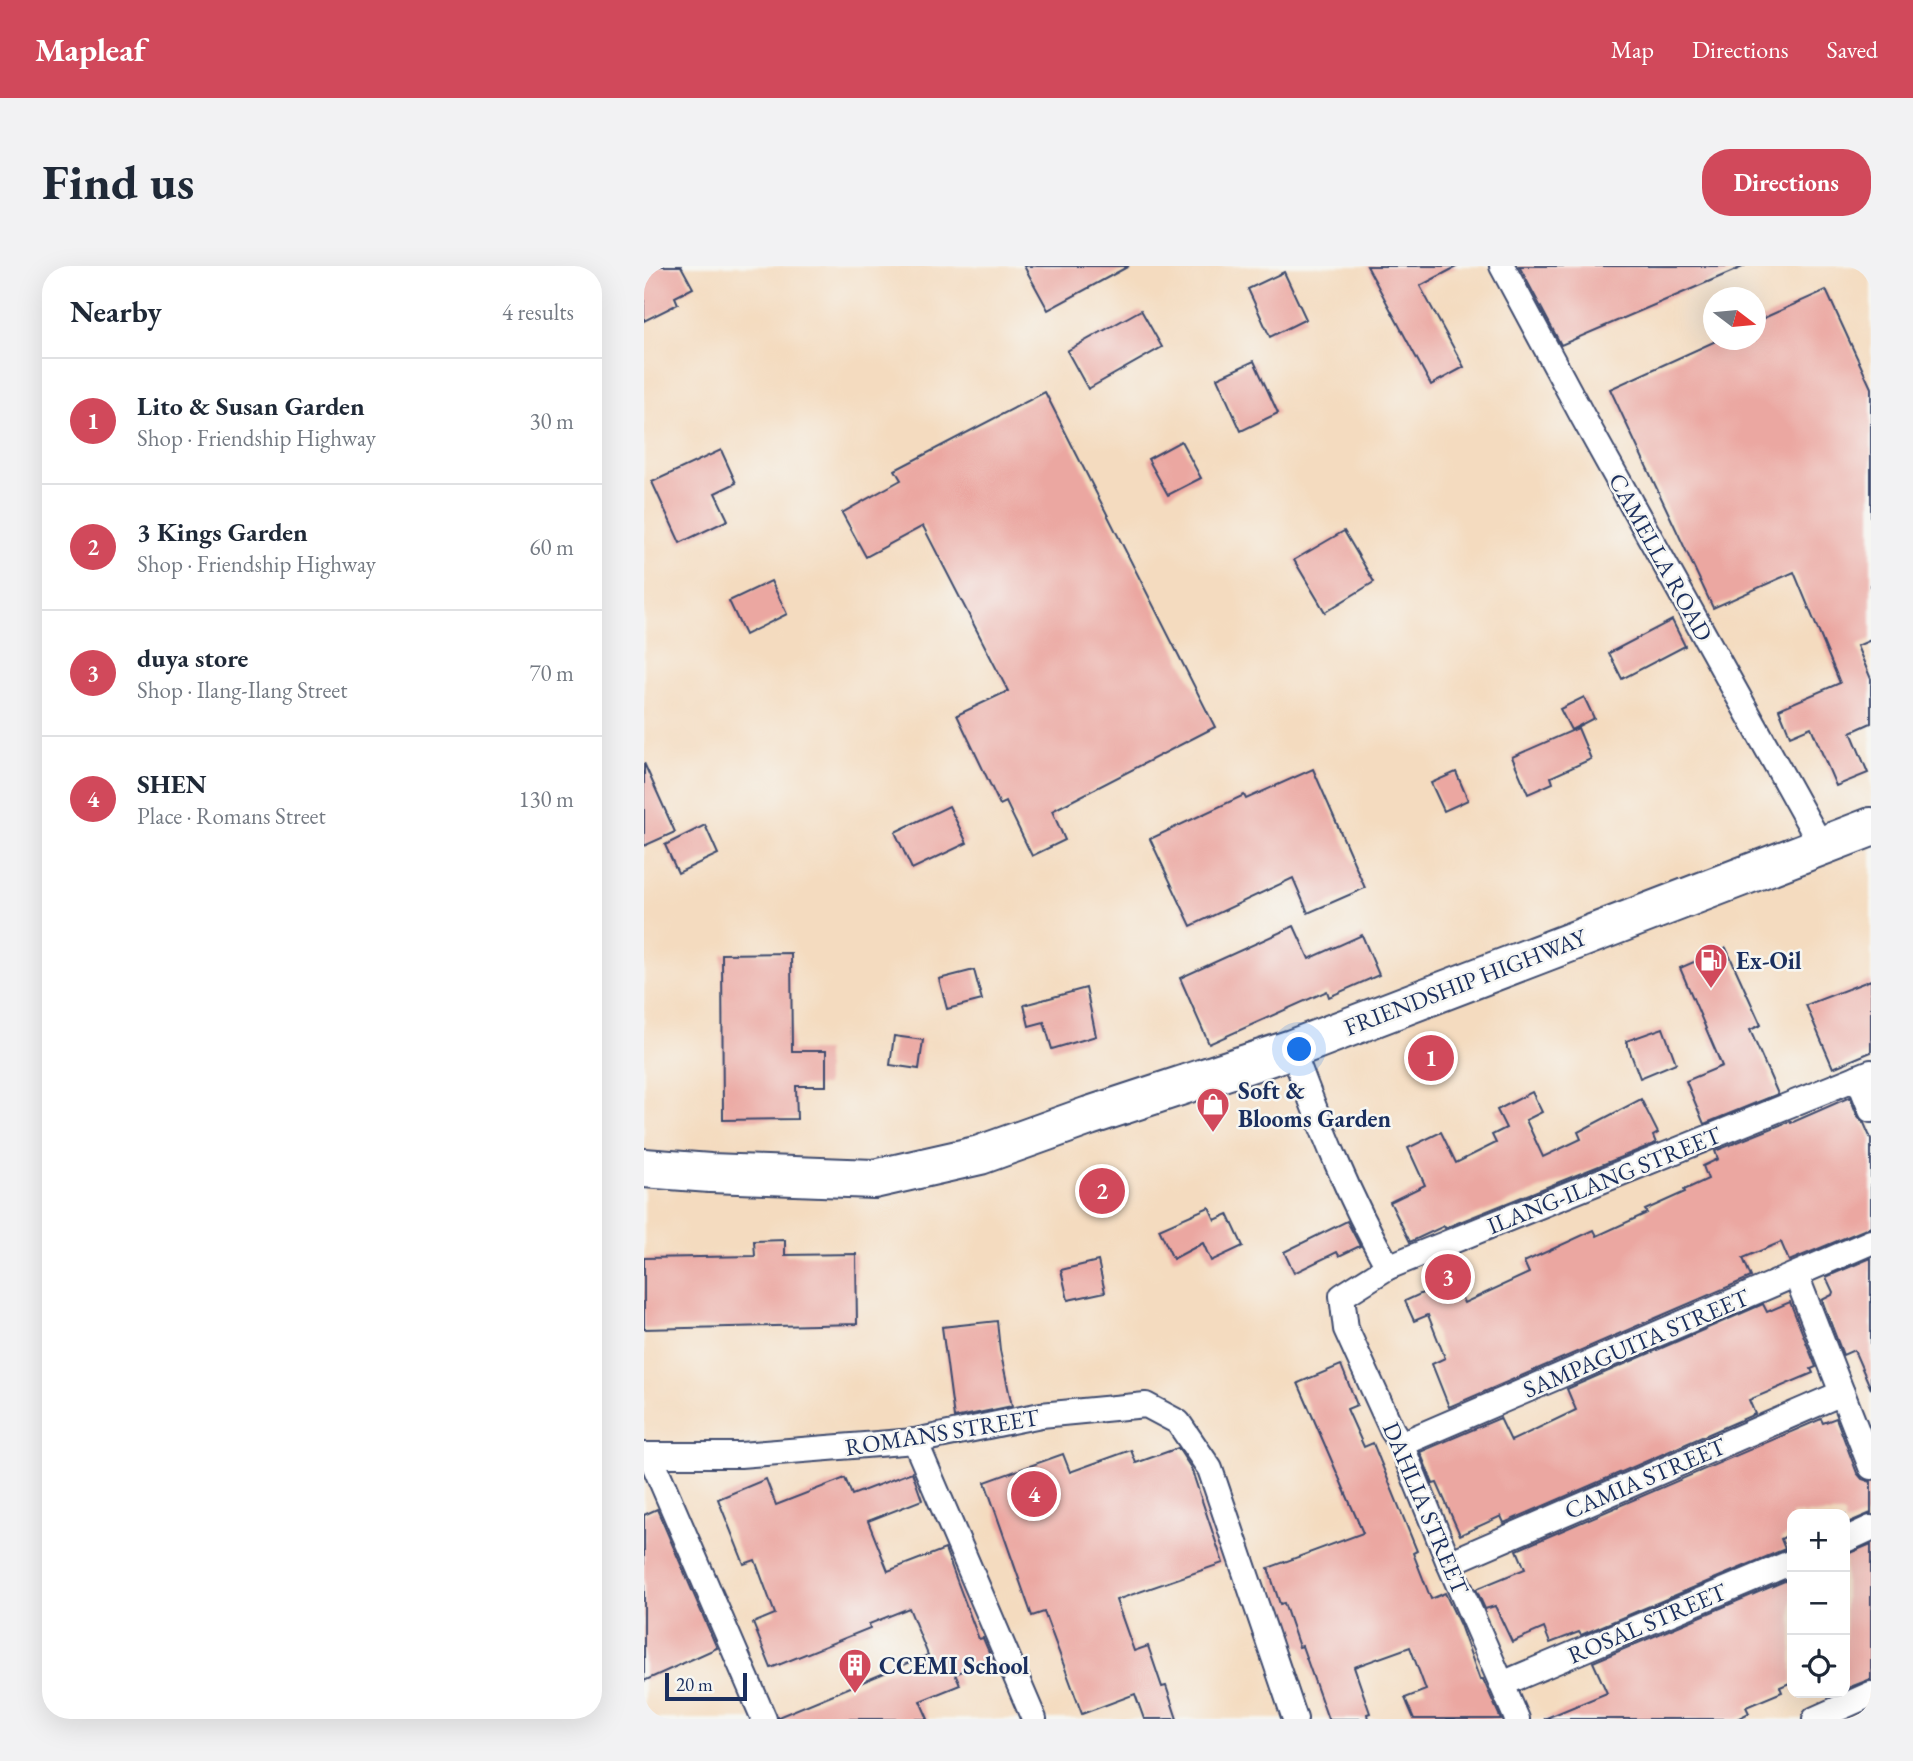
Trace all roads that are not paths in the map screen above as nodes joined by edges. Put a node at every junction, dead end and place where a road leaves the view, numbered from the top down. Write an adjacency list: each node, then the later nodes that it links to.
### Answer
1 (1502, 266): 3 (street, CAMELLA ROAD)
2 (1871, 827): 3 (main road, FRIENDSHIP HIGHWAY)
3 (1822, 847): 4 (main road, FRIENDSHIP HIGHWAY)
4 (1292, 1049): 7 (main road, FRIENDSHIP HIGHWAY); 9 (street)
5 (1864, 1075): 6 (street); 9 (street, ILANG-ILANG STREET)
6 (1871, 1110)
7 (644, 1168)
8 (1871, 1242): 10 (street, SAMPAGUITA STREET)
9 (1388, 1267): 11 (street, ILANG-ILANG STREET)
10 (1796, 1275): 12 (street); 14 (street, SAMPAGUITA STREET)
11 (1342, 1296): 14 (street, DAHLIA STREET)
12 (1842, 1393): 16 (street); 19 (street, CAMIA STREET)
13 (915, 1441): 15 (street, ROMANS STREET); 25 (street); 26 (street, ROMANS STREET)
14 (1401, 1444): 19 (street, DAHLIA STREET)
15 (647, 1455): 24 (street)
16 (1871, 1467)
17 (1871, 1528): 18 (street)
18 (1850, 1537)
19 (1448, 1563): 21 (street, DAHLIA STREET)
20 (1787, 1564): 21 (street, ROSAL STREET)
21 (1502, 1684): 27 (street, DAHLIA STREET)
22 (1871, 1694): 23 (street)
23 (1829, 1716)
24 (764, 1719)
25 (1034, 1719)
26 (1295, 1719)
27 (1517, 1719)

